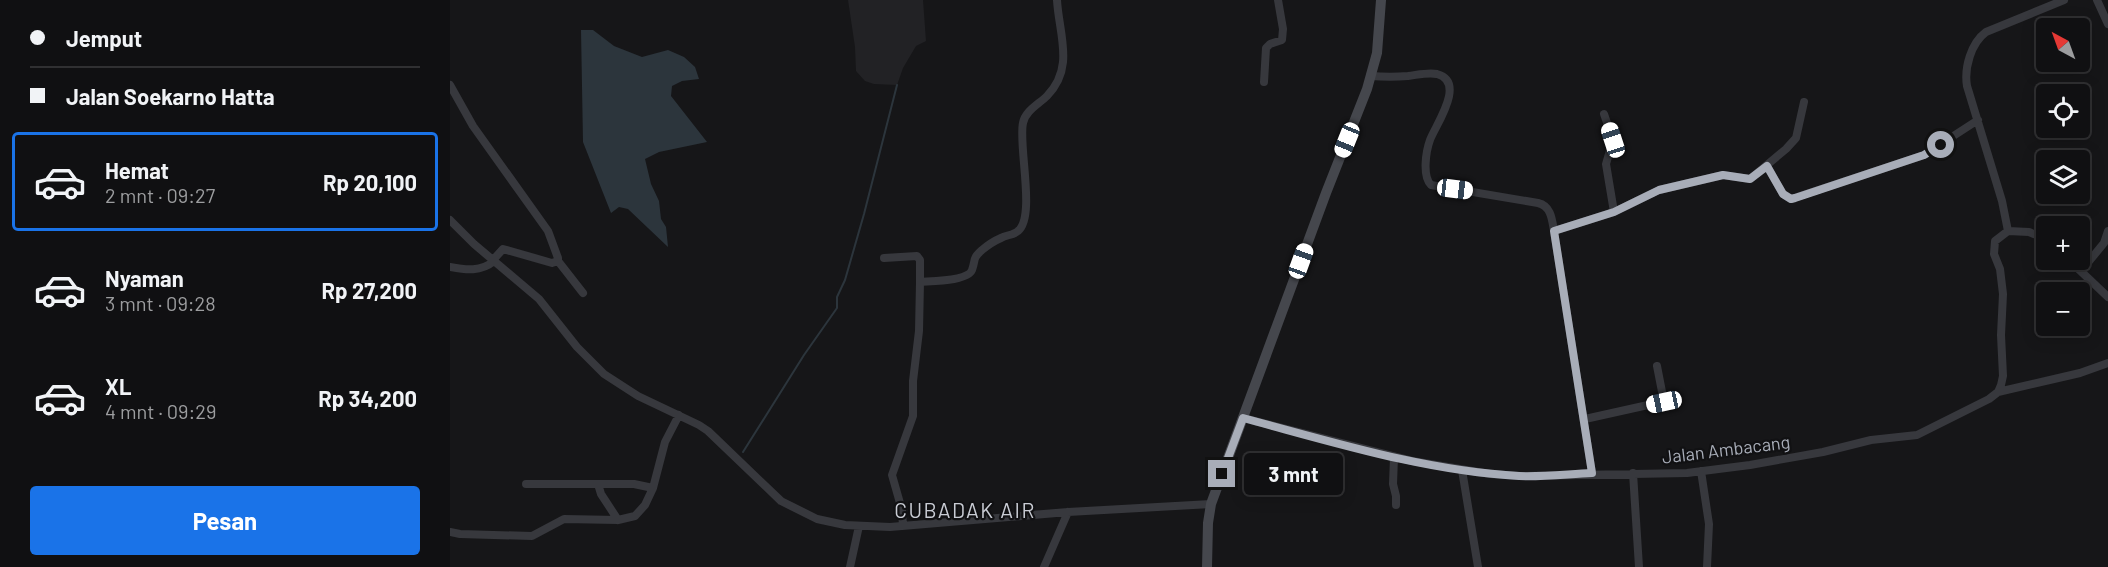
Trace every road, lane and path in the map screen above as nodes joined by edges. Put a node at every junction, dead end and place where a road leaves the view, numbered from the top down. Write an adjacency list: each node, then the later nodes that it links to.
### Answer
1 (1057, 0): 25 (street)
2 (1278, 0): 8 (street)
3 (1381, 0): 7 (street)
4 (2064, 0): 12 (street)
5 (2097, 0): 6 (street)
6 (2108, 24)
7 (1371, 76): 16 (street); 34 (street)
8 (1264, 82)
9 (450, 85): 22 (street)
10 (1804, 102): 13 (street)
11 (1604, 114): 14 (street)
12 (1978, 120): 13 (street); 17 (street)
13 (1767, 166): 14 (street)
14 (1614, 212): 16 (street)
15 (450, 220): 21 (street)
16 (1554, 231): 35 (street)
17 (2008, 231): 19 (street); 30 (street)
18 (2108, 231): 24 (street)
19 (2036, 235)
20 (884, 258): 25 (street)
21 (494, 260): 22 (street); 23 (street); 33 (street)
22 (558, 261): 26 (street)
23 (450, 267)
24 (2081, 271): 27 (street)
25 (920, 282): 48 (street)
26 (583, 293)
27 (2108, 297)
28 (2108, 363): 30 (street, Jalan Ambacang)
29 (1657, 366): 32 (street)
30 (1998, 392): 38 (street, Jalan Ambacang)
31 (1675, 399): 32 (street)
32 (1664, 402): 35 (street)
33 (679, 415): 43 (street); 49 (street)
34 (1243, 418): 36 (street, Jalan Ambacang); 44 (street)
35 (1585, 419): 39 (street)
36 (1394, 457): 37 (street, Jalan Ambacang); 45 (street)
37 (1462, 470): 39 (street, Jalan Ambacang); 54 (street)
38 (1701, 471): 40 (street, Jalan Ambacang); 56 (street)
39 (1592, 473): 40 (street, Jalan Ambacang)
40 (1633, 473): 55 (street)
41 (526, 484): 42 (street)
42 (598, 484): 43 (street); 47 (street)
43 (653, 488): 47 (street)
44 (1211, 504): 46 (street); 53 (street)
45 (1396, 505)
46 (1068, 512): 48 (street); 52 (street)
47 (618, 520): 50 (street)
48 (903, 525): 49 (street)
49 (860, 526): 51 (street)
50 (450, 532)
51 (850, 567)
52 (1044, 567)
53 (1207, 567)
54 (1478, 567)
55 (1639, 567)
56 (1707, 567)

